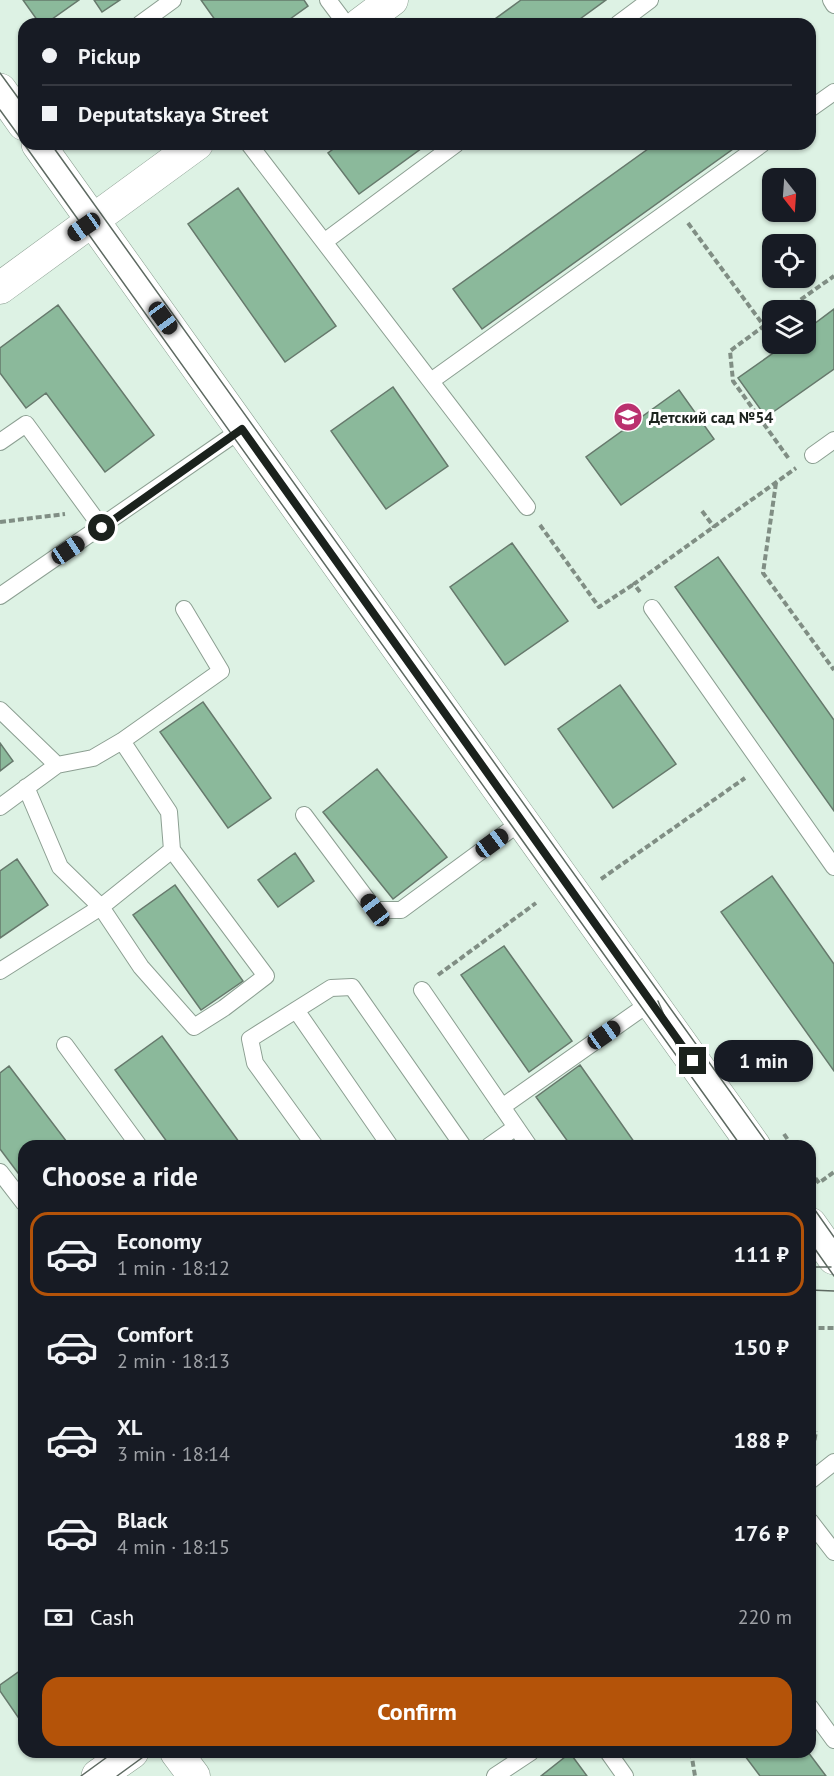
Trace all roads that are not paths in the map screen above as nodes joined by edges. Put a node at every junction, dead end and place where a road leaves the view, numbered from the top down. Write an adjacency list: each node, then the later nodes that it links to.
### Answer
1 (173, 0): 7 (lane)
2 (328, 0): 8 (lane)
3 (393, 0): 9 (street)
4 (650, 0): 10 (lane)
5 (831, 0): 6 (lane)
6 (834, 5)
7 (148, 18)
8 (342, 18)
9 (368, 18)
10 (626, 18)
11 (0, 90): 14 (main road)
12 (834, 92): 13 (lane)
13 (816, 105)
14 (18, 116)
15 (42, 150): 20 (main road)
16 (189, 150): 20 (street)
17 (254, 150): 21 (lane)
18 (448, 150): 21 (lane)
19 (754, 150): 23 (lane)
20 (93, 221): 22 (street); 24 (main road)
21 (324, 242): 23 (lane)
22 (0, 288)
23 (431, 381): 28 (lane)
24 (242, 429): 29 (lane); 39 (main road)
25 (834, 440): 27 (lane)
26 (0, 442): 29 (lane)
27 (813, 455)
28 (527, 507)
29 (102, 528): 30 (lane)
30 (0, 596)
31 (652, 608): 41 (lane)
32 (184, 609): 34 (lane)
33 (0, 710): 35 (lane)
34 (122, 741): 35 (lane); 40 (lane)
35 (57, 765): 36 (lane)
36 (26, 787): 37 (lane); 42 (lane)
37 (0, 807)
38 (304, 814): 39 (lane)
39 (522, 821): 45 (main road)
40 (171, 850): 42 (lane); 42 (lane)
41 (834, 867)
42 (102, 907): 43 (lane)
43 (0, 971)
44 (422, 990): 48 (lane)
45 (651, 1002): 48 (lane); 50 (main road)
46 (296, 1010): 52 (lane); 53 (lane); 54 (lane)
47 (65, 1045): 51 (lane)
48 (502, 1107): 49 (lane)
49 (516, 1127): 55 (lane); 56 (lane)
50 (766, 1136)
51 (135, 1140)
52 (311, 1140)
53 (386, 1140)
54 (459, 1140)
55 (498, 1140)
56 (524, 1140)
57 (0, 1172): 58 (lane)
58 (18, 1195)
59 (816, 1236): 60 (main road)
60 (827, 1258)
61 (834, 1462): 62 (lane)
62 (816, 1476)
63 (816, 1529): 64 (lane)
64 (834, 1552)
65 (816, 1715): 66 (lane)
66 (834, 1740)
67 (124, 1758): 71 (main road)
68 (180, 1758): 72 (street)
69 (522, 1758): 73 (lane)
70 (612, 1758): 74 (lane)
71 (98, 1776)
72 (194, 1776)
73 (495, 1776)
74 (625, 1776)

